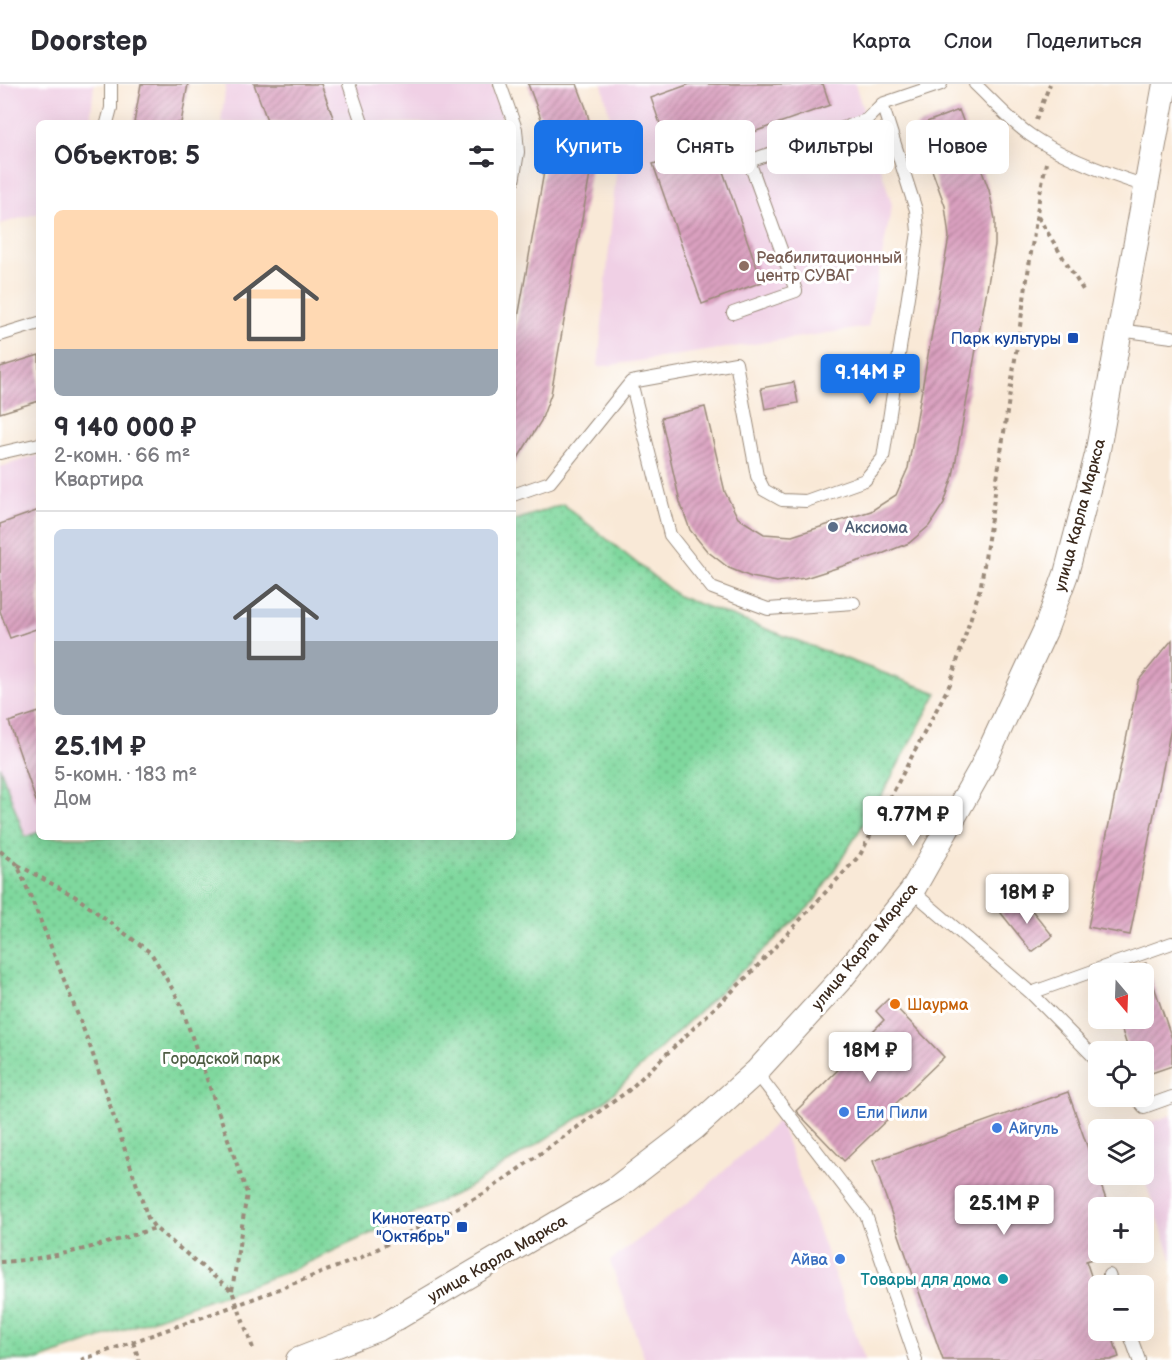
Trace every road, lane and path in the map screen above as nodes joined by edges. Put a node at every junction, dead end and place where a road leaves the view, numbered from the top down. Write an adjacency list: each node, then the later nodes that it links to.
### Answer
1 (111, 84): 8 (lane)
2 (349, 84): 9 (lane)
3 (500, 84): 10 (lane)
4 (941, 84): 7 (lane)
5 (975, 84): 14 (lane)
6 (1166, 84): 14 (street, улица Карла Маркса)
7 (882, 104): 17 (lane); 22 (lane)
8 (108, 120)
9 (361, 120)
10 (513, 120)
11 (516, 129): 13 (lane)
12 (1047, 161): 15 (path)
13 (516, 164)
14 (1146, 186): 19 (street, улица Карла Маркса)
15 (1037, 216): 16 (path); 39 (path)
16 (1083, 290)
17 (733, 314)
18 (36, 323): 20 (lane)
19 (1119, 330): 21 (lane); 29 (street, улица Карла Маркса)
20 (0, 335)
21 (1172, 337)
22 (631, 382): 25 (lane); 26 (lane)
23 (36, 445): 24 (lane)
24 (0, 453)
25 (516, 494)
26 (854, 603)
27 (0, 851): 28 (path)
28 (17, 864): 36 (path); 38 (path)
29 (912, 891): 31 (lane); 33 (street, улица Карла Маркса)
30 (1172, 943): 31 (lane)
31 (1031, 993): 32 (lane)
32 (1088, 1051)
33 (756, 1072): 45 (street, улица Карла Маркса); 46 (lane)
34 (1172, 1097): 35 (lane)
35 (1154, 1103)
36 (155, 1227): 37 (path); 38 (path)
37 (0, 1262)
38 (232, 1291): 39 (path)
39 (237, 1305): 41 (path); 42 (path)
40 (1132, 1341): 47 (lane)
41 (133, 1342): 43 (path); 44 (path)
42 (254, 1351)
43 (81, 1360)
44 (139, 1360)
45 (298, 1360)
46 (916, 1360)
47 (1139, 1360)

